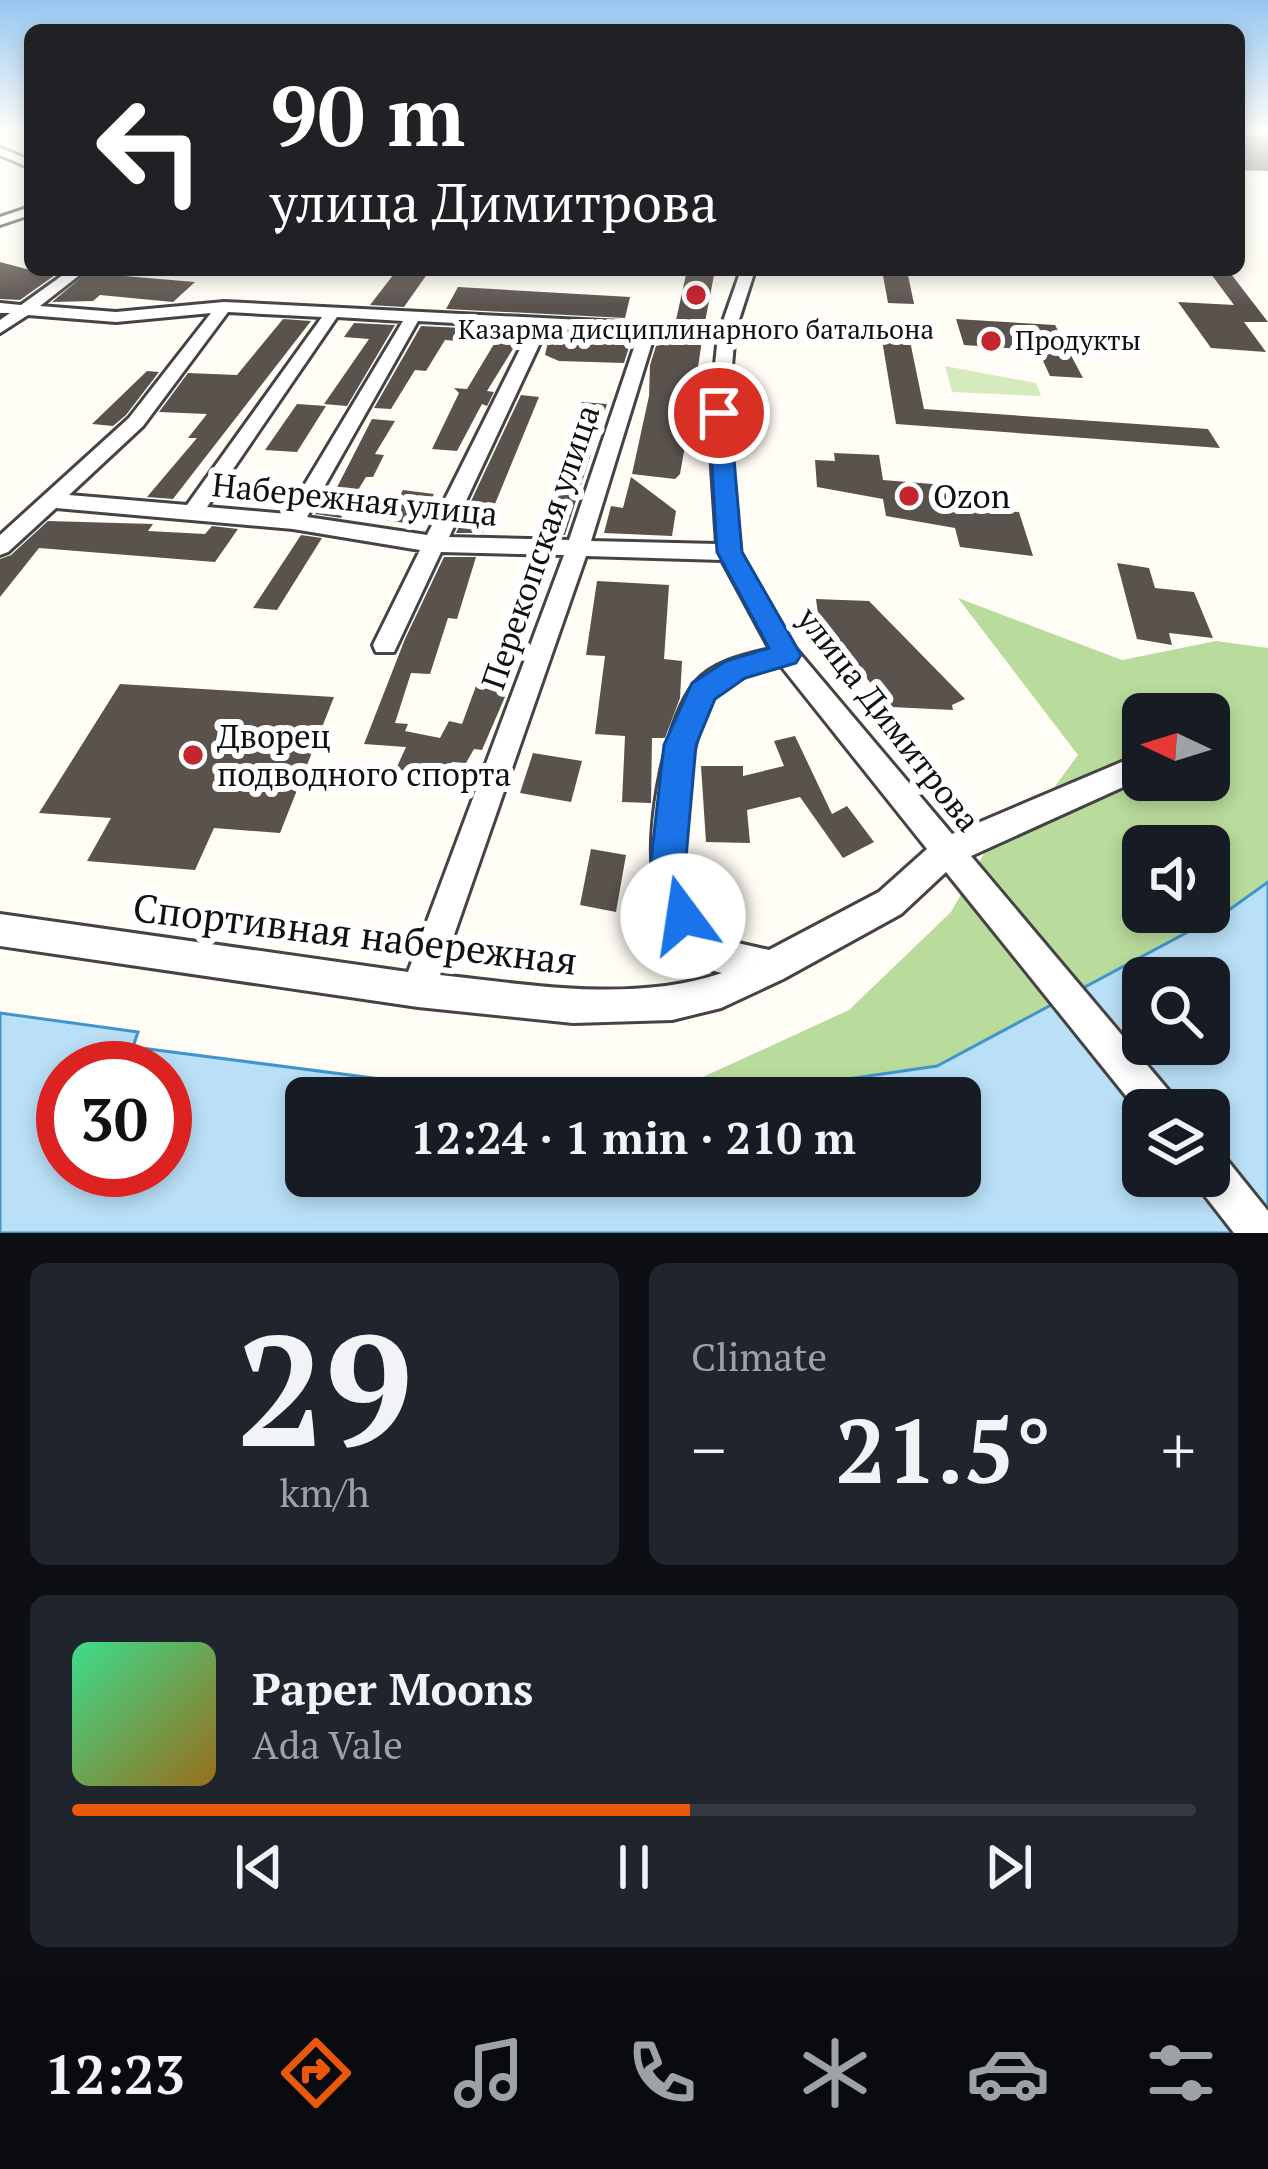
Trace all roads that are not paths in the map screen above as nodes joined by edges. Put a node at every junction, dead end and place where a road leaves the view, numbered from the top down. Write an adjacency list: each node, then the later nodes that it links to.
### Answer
1 (71, 276): 5 (street)
2 (746, 276): 11 (street, улица Димитрова)
3 (224, 307): 5 (street); 6 (street); 12 (street)
4 (0, 308): 5 (street)
5 (25, 311): 10 (street)
6 (333, 312): 7 (street); 13 (street)
7 (414, 315): 8 (street); 14 (street)
8 (542, 322): 9 (street); 15 (street)
9 (649, 327): 11 (street); 17 (street, Перекопская улица)
10 (0, 328)
11 (727, 332): 18 (street, улица Димитрова)
12 (47, 500): 13 (street, Набережная улица); 16 (street)
13 (191, 515): 14 (street, Набережная улица)
14 (293, 522): 15 (street, Набережная улица)
15 (433, 544): 17 (street, Набережная улица); 19 (street)
16 (0, 547)
17 (578, 550): 18 (street, Набережная улица); 25 (street, Перекопская улица)
18 (729, 552): 20 (street, улица Димитрова)
19 (386, 645)
20 (786, 655): 22 (street, улица Димитрова); 24 (street)
21 (1122, 774): 22 (street, Спортивная набережная)
22 (946, 853): 24 (street, Спортивная набережная); 26 (street, улица Димитрова)
23 (0, 931): 25 (street, Спортивная набережная)
24 (771, 967): 25 (street, Спортивная набережная)
25 (418, 990)
26 (1144, 1089)
27 (1230, 1195): 28 (street)
28 (1260, 1233)

